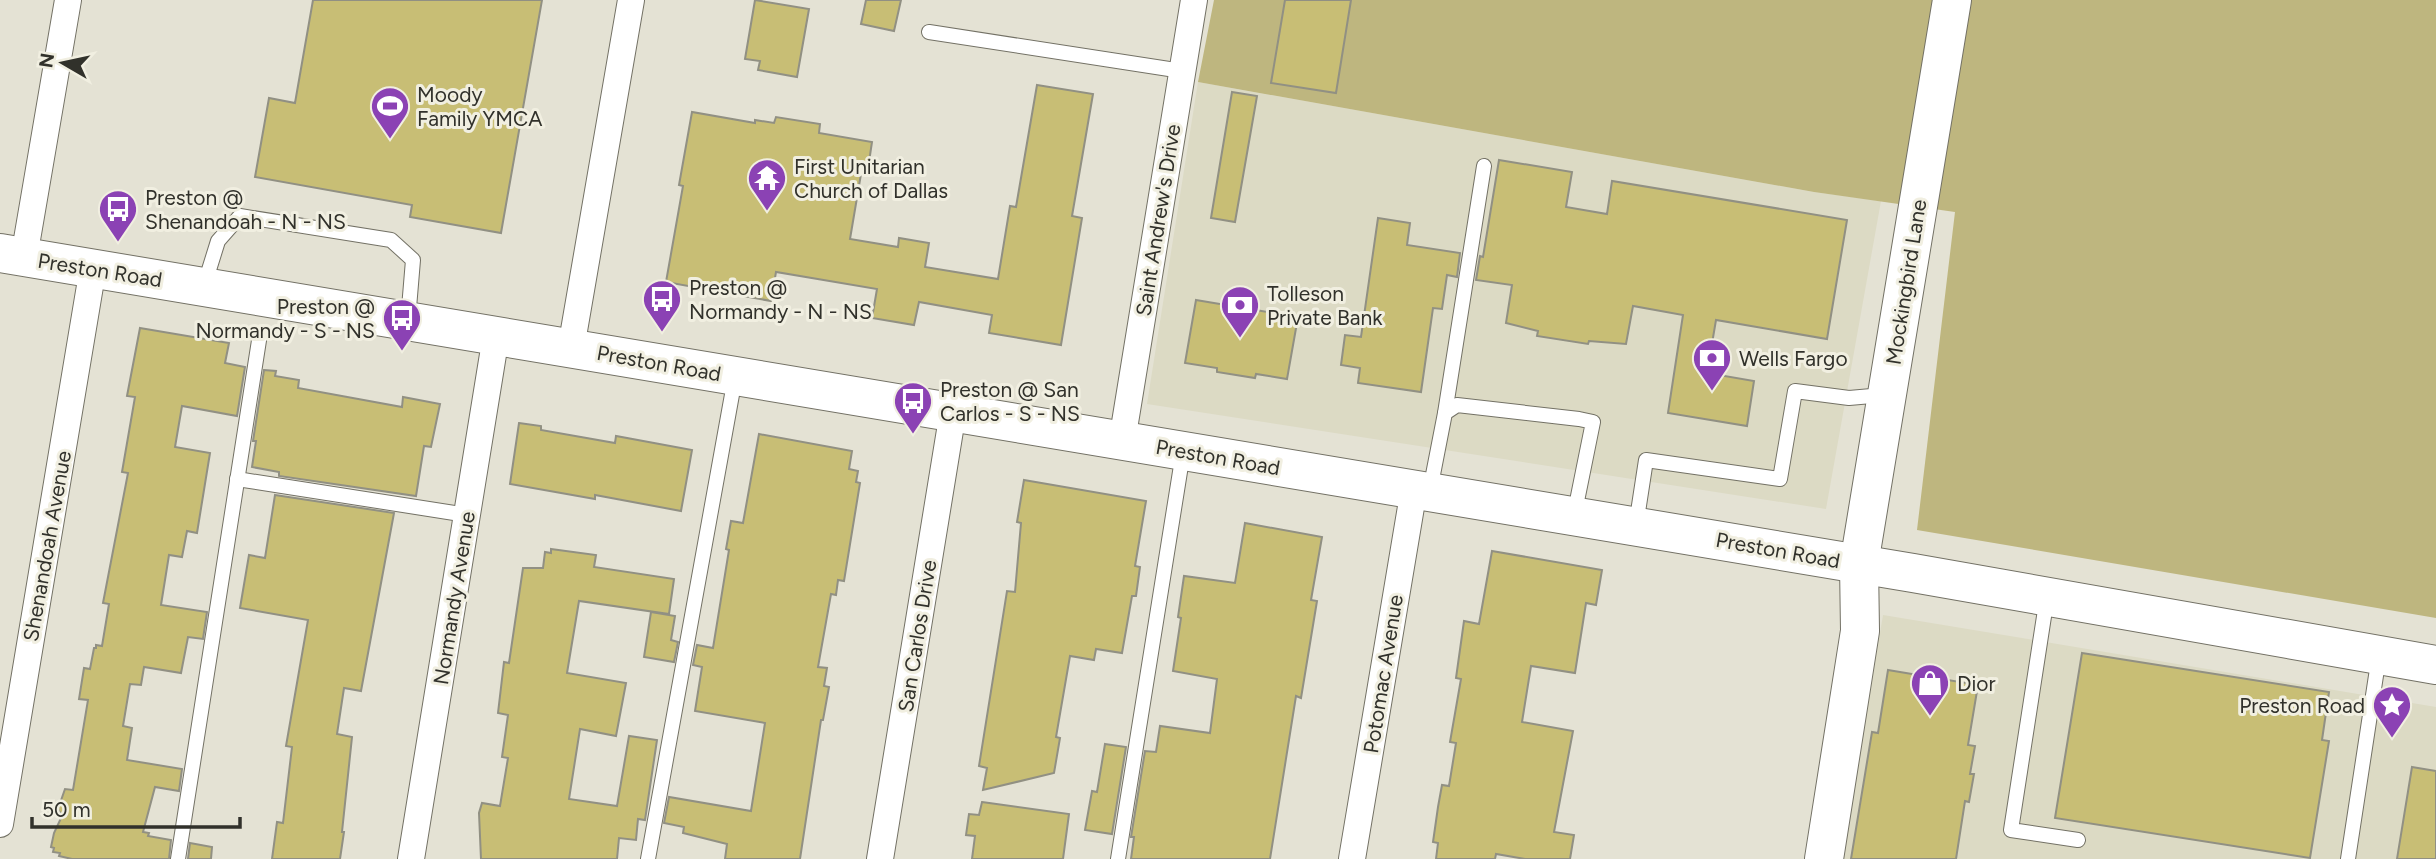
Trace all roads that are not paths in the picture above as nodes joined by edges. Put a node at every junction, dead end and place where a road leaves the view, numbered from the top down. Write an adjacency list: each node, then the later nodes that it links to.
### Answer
1 (68, 0): 8 (street)
2 (631, 0): 14 (street)
3 (1194, 0): 6 (street, Saint Andrew's Drive)
4 (1952, 0): 16 (main road, Mockingbird Lane)
5 (929, 32): 6 (lane)
6 (1182, 71): 19 (street, Saint Andrew's Drive)
7 (1484, 166): 18 (lane)
8 (12, 255): 9 (main road, Preston Road)
9 (93, 268): 10 (main road, Preston Road); 30 (street, Shenandoah Avenue)
10 (203, 287): 11 (main road, Preston Road); 11 (lane)
11 (408, 321): 13 (main road, Preston Road)
12 (260, 334): 21 (lane)
13 (496, 336): 14 (main road, Preston Road); 23 (street, Normandy Avenue)
14 (571, 348): 15 (main road, Preston Road)
15 (735, 376): 17 (main road, Preston Road); 34 (lane)
16 (1888, 395): 25 (lane); 26 (main road, Mockingbird Lane)
17 (953, 412): 19 (main road, Preston Road); 35 (street, San Carlos Drive)
18 (1445, 413): 22 (lane); 24 (lane)
19 (1122, 441): 20 (main road, Preston Road)
20 (1183, 451): 22 (main road, Preston Road); 36 (lane)
21 (237, 479): 23 (lane); 32 (lane)
22 (1422, 490): 24 (main road, Preston Road); 37 (street, Potomac Avenue)
23 (467, 515): 33 (street, Normandy Avenue)
24 (1574, 516): 25 (main road, Preston Road)
25 (1635, 526): 26 (main road, Preston Road)
26 (1859, 564): 27 (main road, Preston Road); 38 (main road, Mockingbird Lane); 39 (main road, Mockingbird Lane)
27 (2047, 596): 28 (main road, Preston Road); 31 (lane)
28 (2379, 656): 29 (main road, Preston Road); 40 (lane)
29 (2436, 665)
30 (0, 824)
31 (2078, 840)
32 (178, 859)
33 (411, 859)
34 (649, 859)
35 (880, 859)
36 (1118, 859)
37 (1352, 859)
38 (1798, 859)
39 (1824, 859)
40 (2348, 859)

